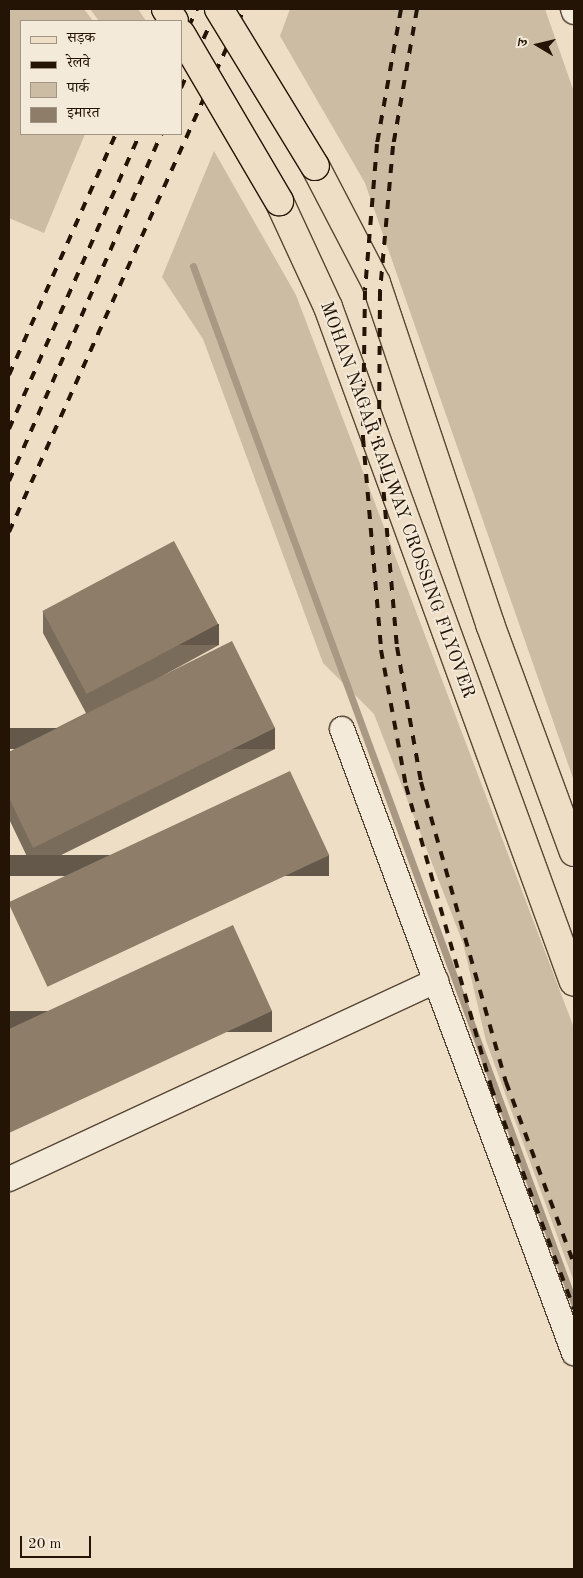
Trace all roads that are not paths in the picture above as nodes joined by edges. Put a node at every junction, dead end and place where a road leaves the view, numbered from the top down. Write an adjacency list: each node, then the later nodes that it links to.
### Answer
1 (166, 9): 5 (main road, bridge)
2 (219, 9): 8 (main road, bridge)
3 (573, 9): 4 (street)
4 (574, 12)
5 (173, 20)
6 (182, 36): 10 (main road, MOHAN NAGAR RAILWAY CROSSING FLYOVER, bridge)
7 (342, 729): 9 (street)
8 (574, 852)
9 (436, 981): 11 (street); 12 (street)
10 (574, 982)
11 (9, 1179)
12 (574, 1353)

